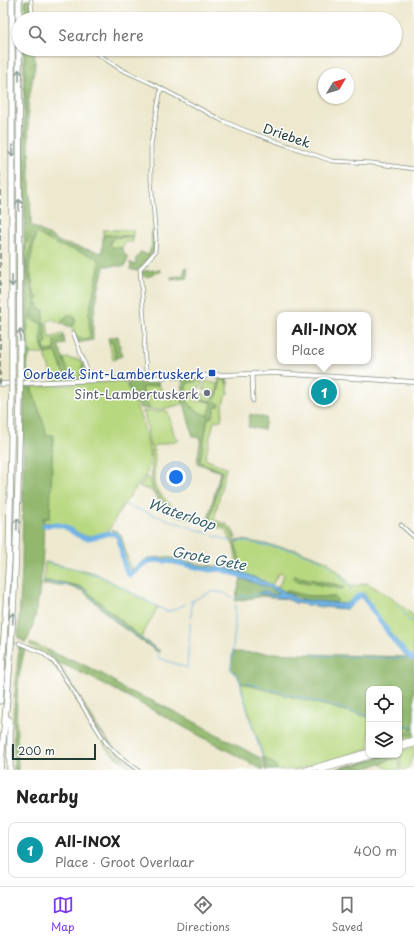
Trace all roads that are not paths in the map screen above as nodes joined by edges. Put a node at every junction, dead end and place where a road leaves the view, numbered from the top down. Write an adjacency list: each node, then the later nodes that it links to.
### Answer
1 (12, 0): 20 (highway, one-way to 20, bridge)
2 (19, 0): 4 (highway)
3 (31, 0): 5 (street)
4 (19, 12)
5 (32, 12)
6 (19, 56): 23 (highway, one-way to 6, bridge)
7 (101, 56): 8 (street, Driebek)
8 (161, 88): 9 (street, Driebek); 12 (street)
9 (414, 169)
10 (73, 332): 13 (street)
11 (252, 374): 12 (main road); 14 (main road); 16 (street)
12 (147, 378): 13 (main road)
13 (91, 381): 15 (main road)
14 (414, 382)
15 (0, 384)
16 (253, 401)
17 (401, 525): 18 (street)
18 (414, 537)
19 (19, 643): 32 (street)
20 (4, 648): 21 (highway); 22 (highway)
21 (0, 658)
22 (0, 701)
23 (6, 713): 30 (highway); 31 (highway)
24 (414, 740): 25 (highway)
25 (402, 743)
26 (414, 744): 27 (highway)
27 (402, 747)
28 (366, 753): 33 (highway)
29 (366, 757): 34 (highway)
30 (0, 770)
31 (10, 770)
32 (138, 770)
33 (306, 770)
34 (320, 770)

